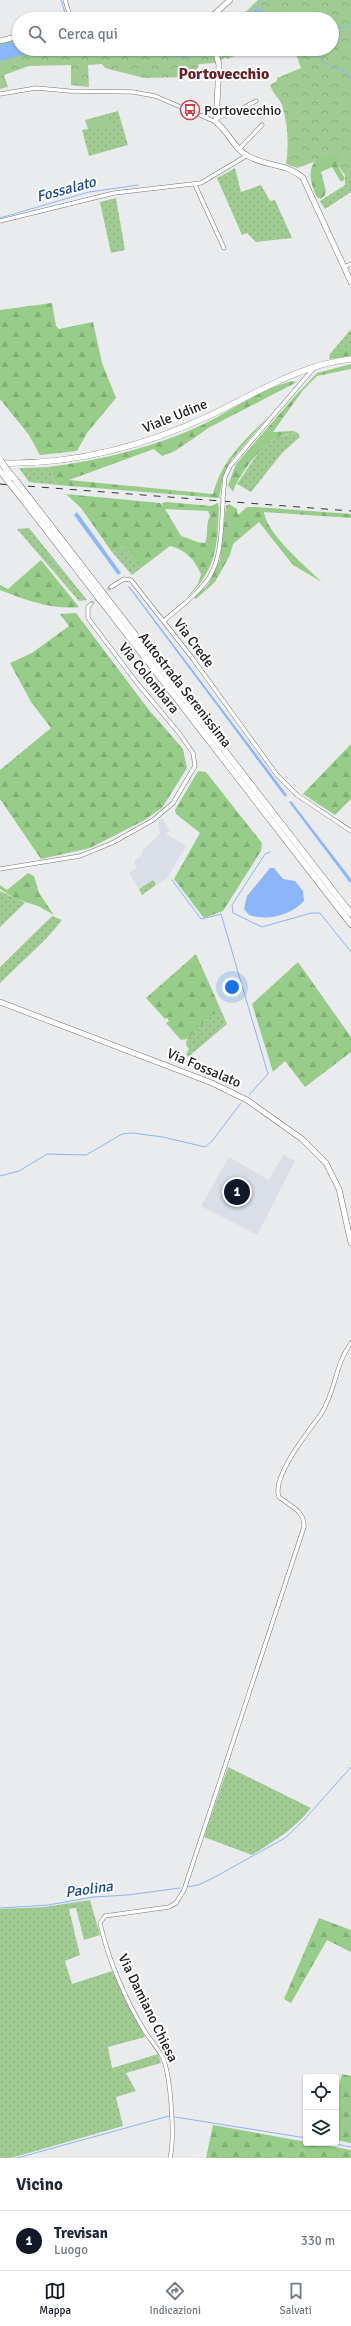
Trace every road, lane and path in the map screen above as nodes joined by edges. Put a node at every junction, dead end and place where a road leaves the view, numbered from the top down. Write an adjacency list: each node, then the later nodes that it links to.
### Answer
1 (66, 0): 3 (street)
2 (230, 0): 4 (street)
3 (69, 12)
4 (217, 12)
5 (12, 38): 6 (street)
6 (0, 41)
7 (217, 56): 10 (street)
8 (0, 94): 10 (street)
9 (256, 101): 10 (street)
10 (217, 120): 12 (street)
11 (262, 125): 12 (street)
12 (239, 149): 13 (street)
13 (245, 157): 14 (street); 18 (street)
14 (194, 184): 15 (street); 16 (street)
15 (0, 222)
16 (224, 248)
17 (351, 264): 18 (street)
18 (344, 267): 19 (street)
19 (351, 282)
20 (351, 359): 21 (main road, Viale Udine)
21 (315, 366): 22 (main road, Viale Udine); 27 (street, Via Crede, bridge)
22 (0, 462): 23 (highway, Autostrada Serenissima, bridge)
23 (3, 469): 24 (highway, Autostrada Serenissima, bridge); 24 (highway, Autostrada Serenissima, bridge)
24 (24, 496): 30 (highway, Autostrada Serenissima); 31 (highway, Autostrada Serenissima)
25 (111, 587): 27 (street)
26 (91, 604): 29 (street, Via Colombara)
27 (164, 621): 28 (street, Via Crede)
28 (351, 831)
29 (0, 869)
30 (351, 914)
31 (351, 924)
32 (0, 1002): 33 (street, Via Fossalato)
33 (351, 1243)
34 (351, 1343): 35 (street, Via Damiano Chiesa)
35 (170, 2158)

